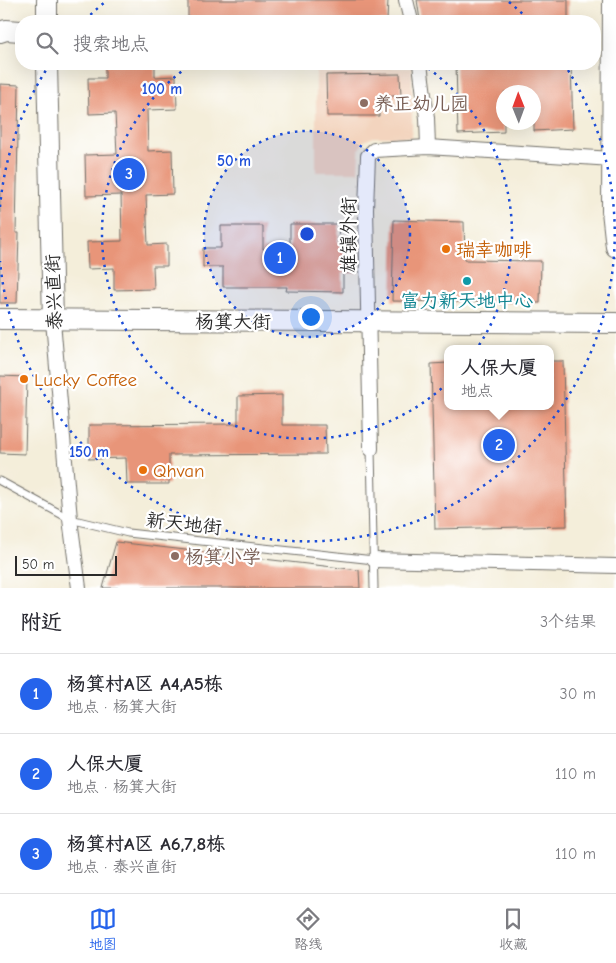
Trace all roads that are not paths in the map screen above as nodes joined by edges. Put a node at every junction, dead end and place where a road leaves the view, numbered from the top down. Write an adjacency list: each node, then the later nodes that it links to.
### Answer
1 (47, 0): 4 (street)
2 (406, 0): 5 (street)
3 (614, 0): 11 (street)
4 (47, 15)
5 (410, 15)
6 (15, 31): 7 (street)
7 (0, 32)
8 (48, 70): 14 (street, 泰兴直街)
9 (421, 70): 10 (street)
10 (428, 147): 11 (street, 雄镇外街); 15 (street, 雄镇外街)
11 (612, 160): 12 (street)
12 (616, 247)
13 (0, 319): 14 (street, 杨箕大街)
14 (53, 321): 15 (street, 杨箕大街); 19 (street, 泰兴直街)
15 (368, 322): 16 (street, 杨箕大街); 17 (street, 雄镇外街)
16 (616, 323)
17 (371, 449): 20 (lane, 雄镇外街)
18 (0, 481): 19 (lane, 新天地街)
19 (70, 519): 20 (lane, 新天地街); 22 (street, 泰兴直街)
20 (374, 560): 21 (street); 23 (lane, 雄镇外街)
21 (616, 566)
22 (79, 588)
23 (374, 588)

